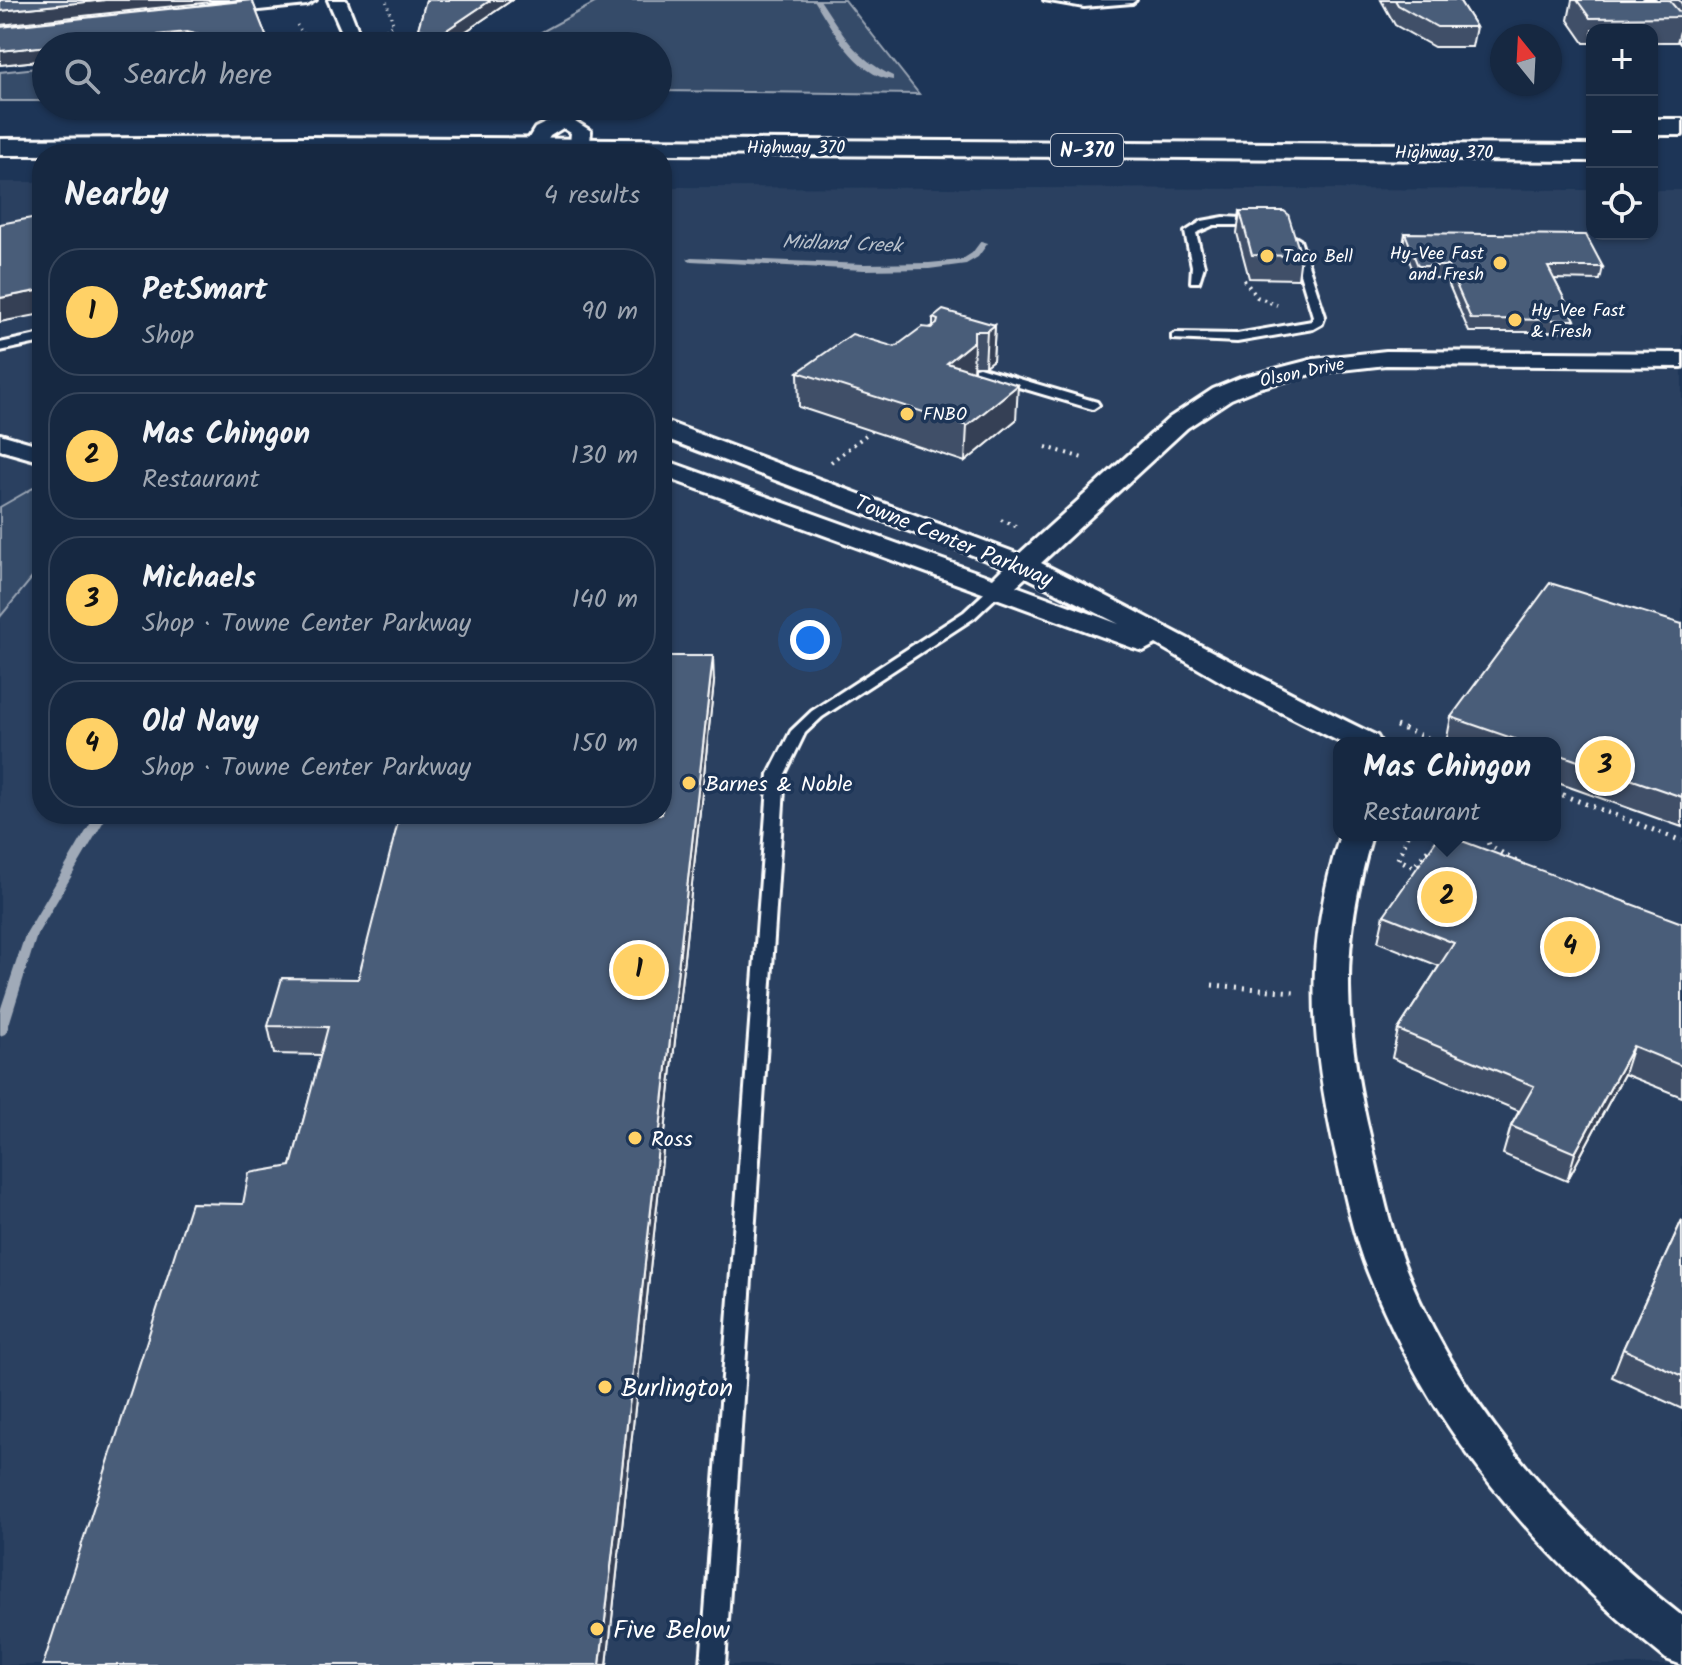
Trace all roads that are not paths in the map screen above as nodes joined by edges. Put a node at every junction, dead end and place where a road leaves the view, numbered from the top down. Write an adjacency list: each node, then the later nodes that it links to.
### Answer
1 (307, 0): 6 (street)
2 (337, 0): 7 (street)
3 (1048, 0): 4 (lane)
4 (1132, 0)
5 (1649, 0): 8 (lane)
6 (191, 9)
7 (348, 28)
8 (1682, 40)
9 (518, 120): 10 (highway)
10 (564, 120): 11 (highway); 14 (street); 15 (street)
11 (610, 121)
12 (1658, 127): 13 (highway)
13 (1682, 127)
14 (534, 144)
15 (580, 144)
16 (0, 147): 17 (highway, Highway 370 / N-370)
17 (32, 147)
18 (672, 150): 19 (highway, Highway 370 / N-370)
19 (1586, 153)
20 (1269, 222): 22 (lane)
21 (1288, 228): 23 (lane)
22 (1195, 280)
23 (1176, 337)
24 (32, 340): 25 (lane)
25 (0, 347)
26 (1682, 360): 33 (street, Olson Drive)
27 (979, 371): 28 (lane)
28 (1093, 405)
29 (672, 432): 33 (street, Towne Center Parkway)
30 (0, 442): 31 (street)
31 (32, 451)
32 (672, 471): 34 (street, Towne Center Parkway)
33 (1023, 565): 34 (street, Olson Drive); 35 (street, Towne Center Parkway)
34 (998, 588): 35 (street, Towne Center Parkway); 39 (lane)
35 (1235, 678): 36 (street, Towne Center Parkway)
36 (1375, 732)
37 (1354, 841): 38 (street)
38 (1682, 1644)
39 (713, 1665)

